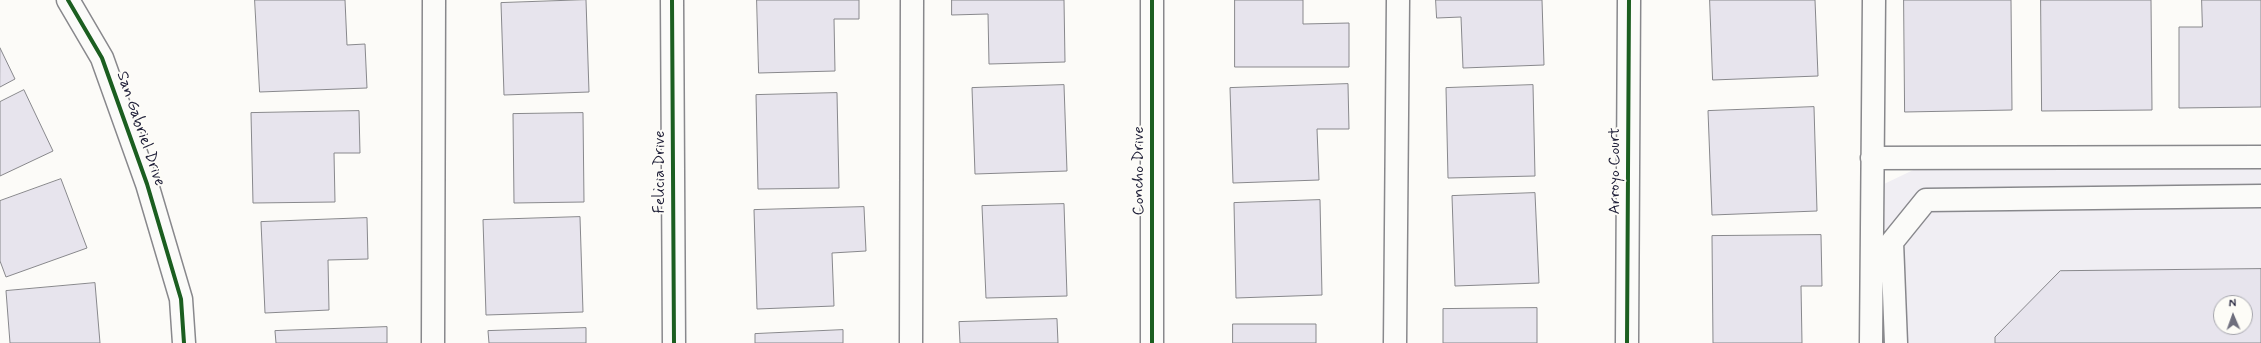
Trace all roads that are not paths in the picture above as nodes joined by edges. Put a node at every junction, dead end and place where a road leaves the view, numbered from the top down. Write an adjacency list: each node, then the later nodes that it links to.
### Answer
1 (68, 0): 12 (street, San Gabriel Drive)
2 (434, 0): 13 (street)
3 (672, 0): 14 (street, Felicia Drive)
4 (912, 0): 15 (street)
5 (1152, 0): 16 (street, Concho Drive)
6 (1398, 0): 17 (street)
7 (1629, 0): 18 (street, Arroyo Court)
8 (1874, 0): 10 (street)
9 (2261, 157): 10 (street)
10 (1872, 158): 19 (street)
11 (2261, 196): 20 (street)
12 (184, 343)
13 (433, 343)
14 (674, 343)
15 (911, 343)
16 (1152, 343)
17 (1395, 343)
18 (1627, 343)
19 (1872, 343)
20 (1896, 343)

